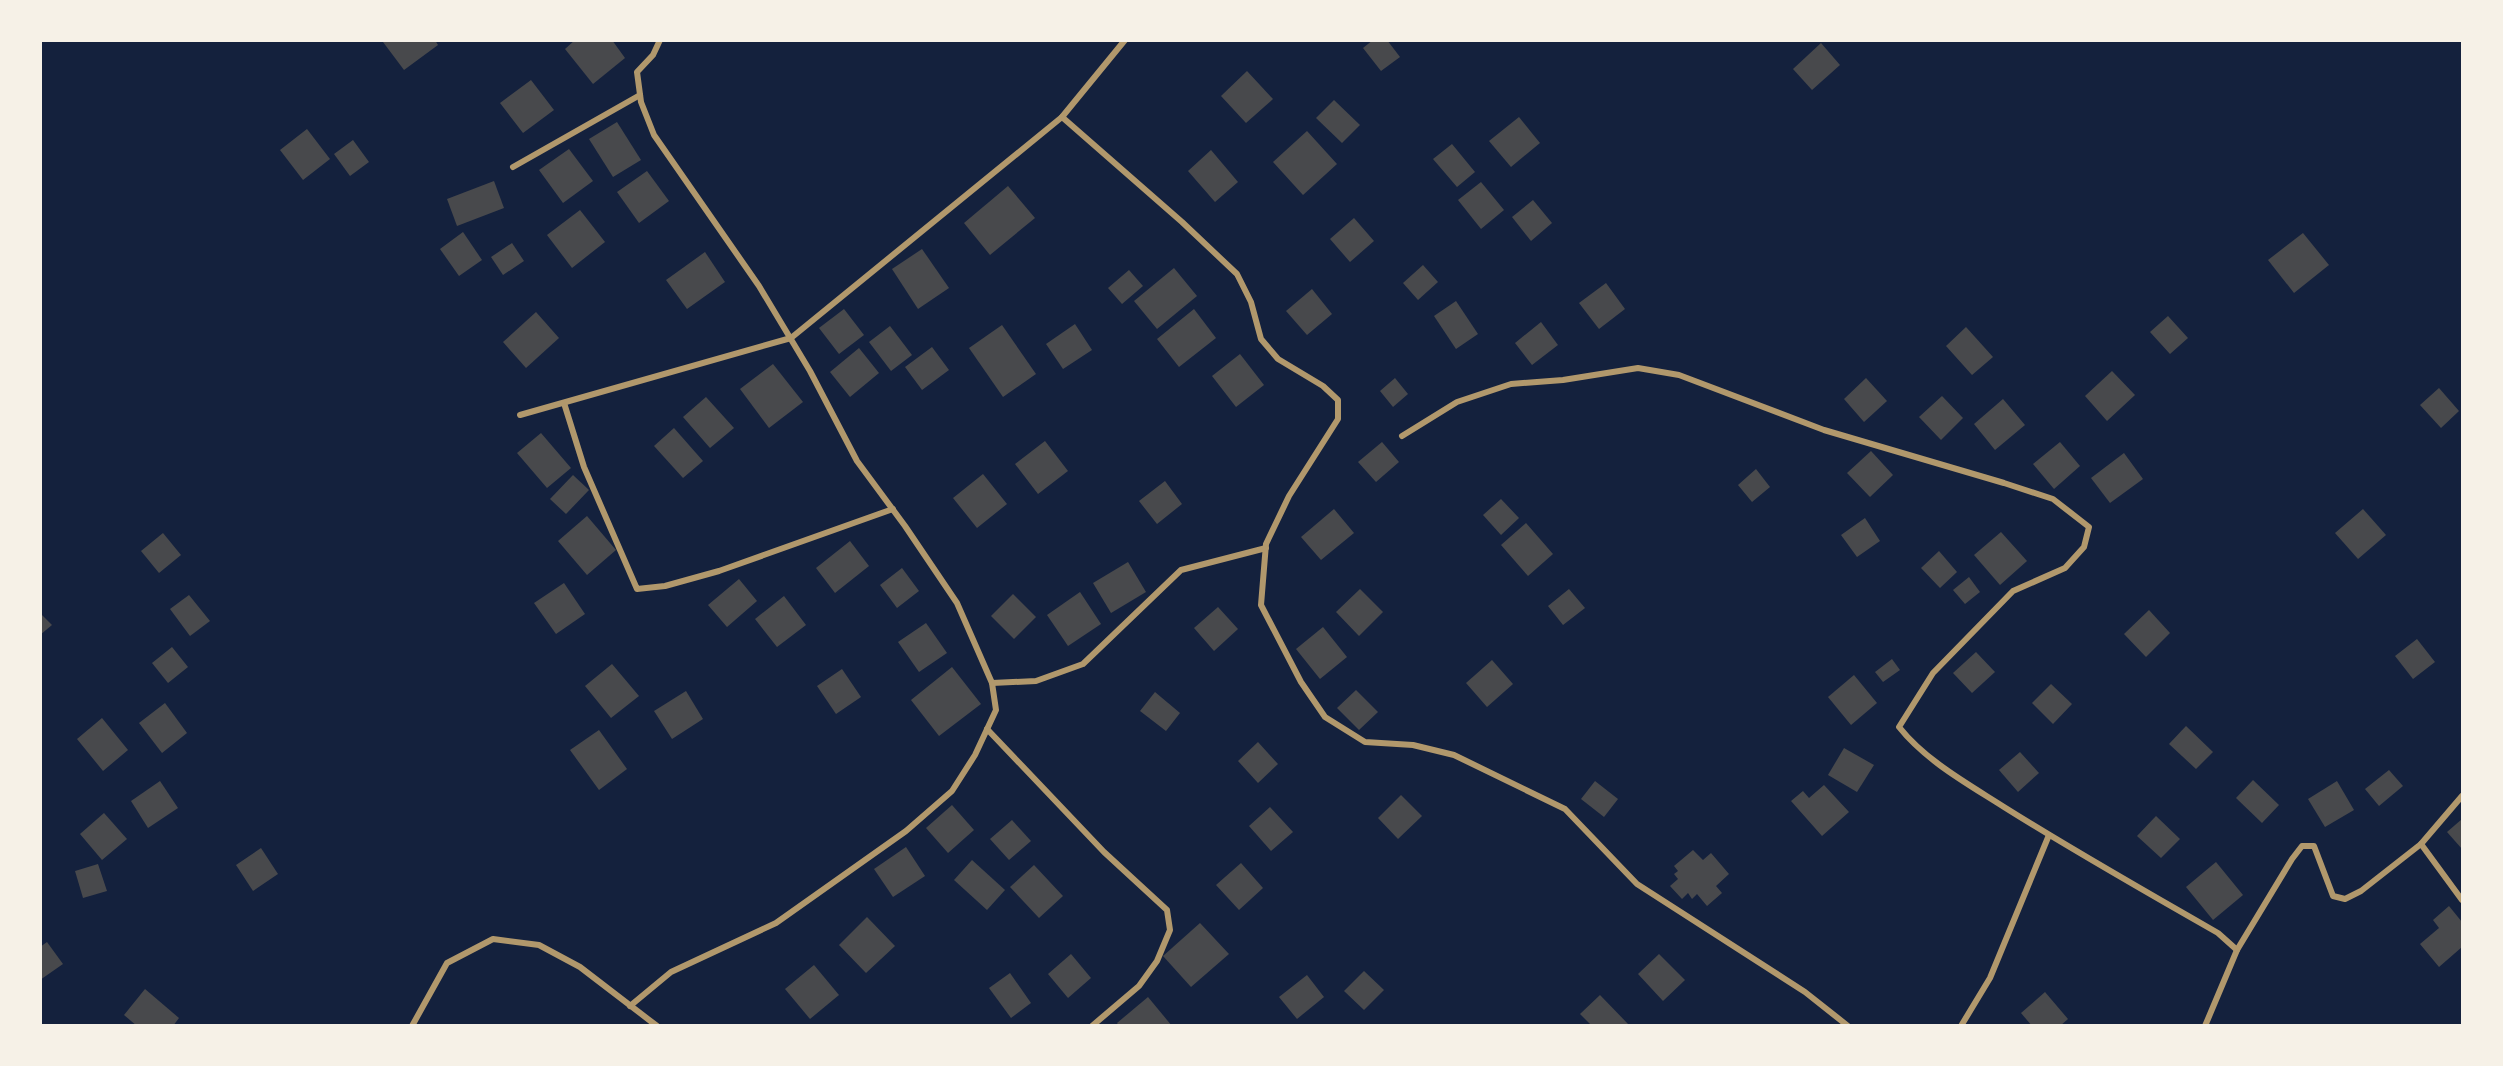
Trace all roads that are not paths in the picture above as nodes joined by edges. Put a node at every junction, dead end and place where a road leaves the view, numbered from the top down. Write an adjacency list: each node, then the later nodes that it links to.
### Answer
1 (660, 40): 3 (street)
2 (1125, 40): 4 (street)
3 (640, 95): 5 (street); 6 (street)
4 (1062, 117): 6 (street); 11 (street)
5 (513, 168)
6 (791, 338): 7 (street); 10 (street)
7 (564, 403): 8 (street); 10 (street)
8 (520, 415)
9 (1401, 436): 15 (street)
10 (893, 509): 12 (street)
11 (1266, 548): 12 (street); 23 (street)
12 (992, 683): 13 (street)
13 (987, 729): 19 (street); 22 (street)
14 (2463, 796): 16 (street)
15 (2049, 836): 18 (street); 24 (street)
16 (2421, 844): 17 (street); 18 (street)
17 (2463, 900)
18 (2237, 950): 25 (street)
19 (630, 1006): 20 (street); 21 (street)
20 (412, 1026)
21 (657, 1026)
22 (1092, 1026)
23 (1848, 1026)
24 (1961, 1026)
25 (2205, 1026)

